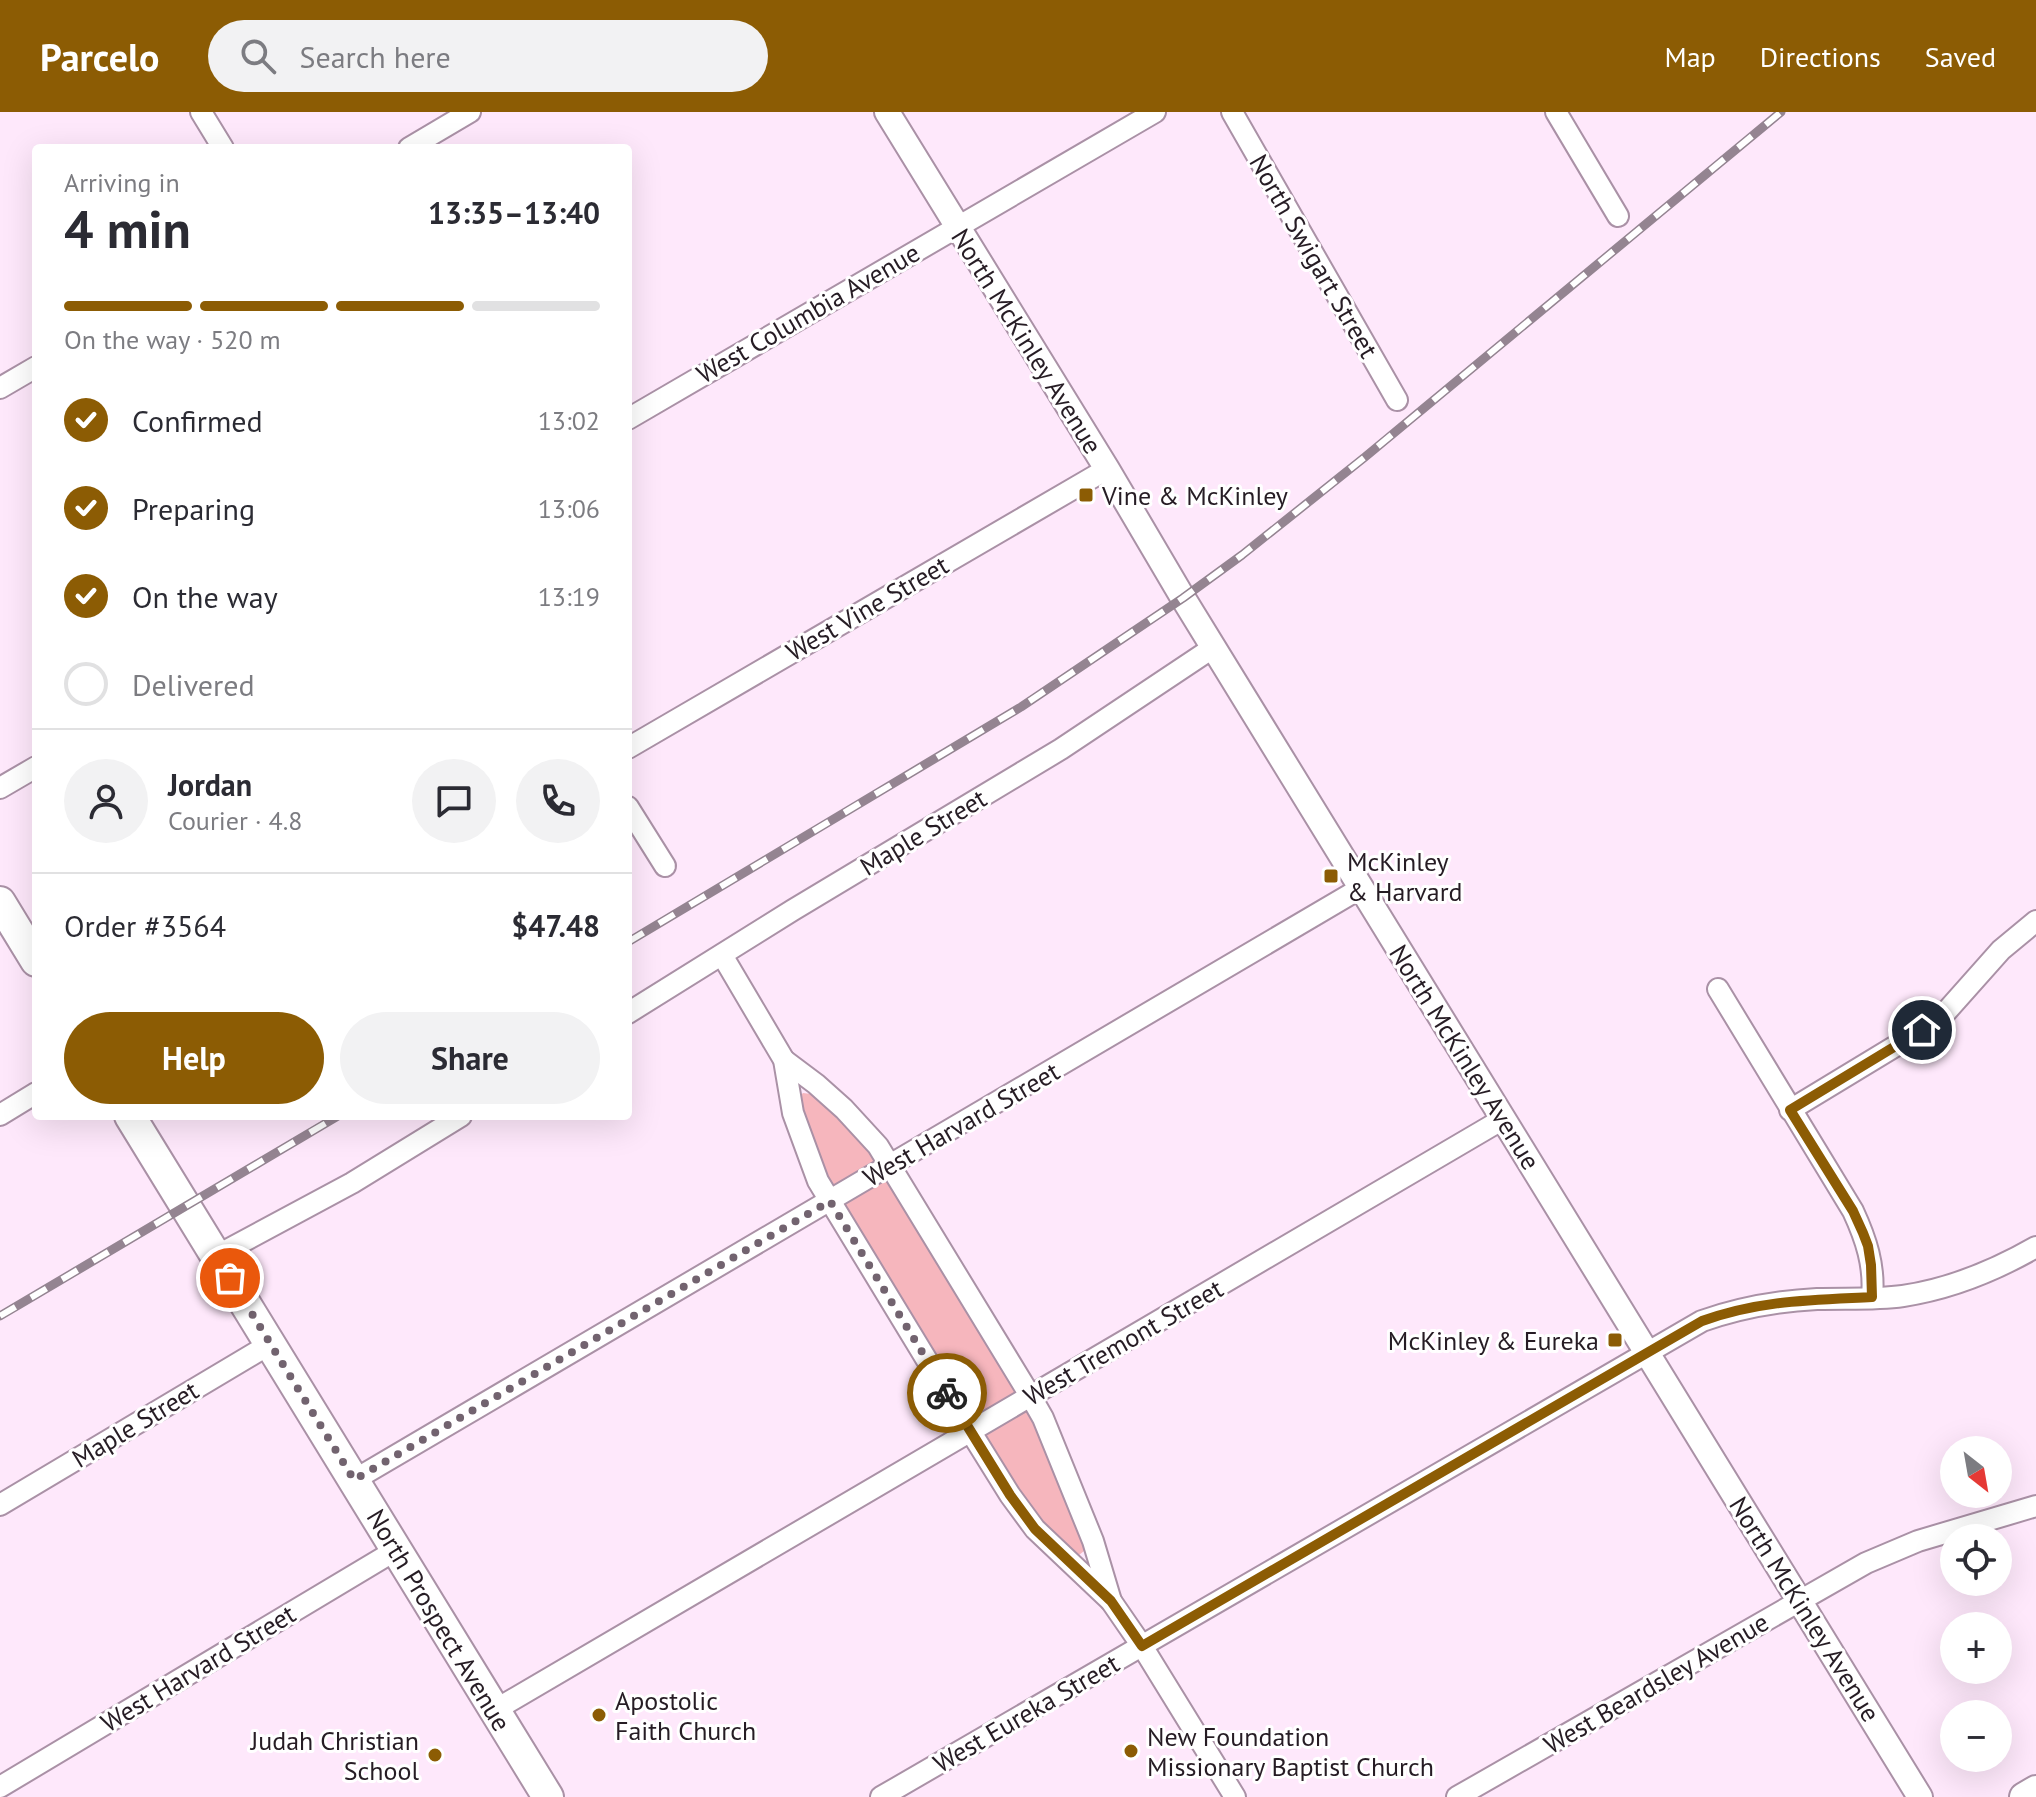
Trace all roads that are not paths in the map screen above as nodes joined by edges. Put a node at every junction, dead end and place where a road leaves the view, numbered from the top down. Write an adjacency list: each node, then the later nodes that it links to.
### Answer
1 (201, 112): 7 (street)
2 (470, 112): 8 (street)
3 (887, 112): 10 (street, North McKinley Avenue)
4 (1155, 112): 10 (street, West Columbia Avenue)
5 (1232, 112): 13 (street, North Swigart Street)
6 (1556, 112): 9 (street)
7 (221, 144)
8 (416, 144)
9 (1618, 216)
10 (956, 227): 14 (street, West Columbia Avenue); 15 (street, North McKinley Avenue)
11 (32, 369): 12 (street)
12 (0, 388)
13 (1397, 400)
14 (632, 417)
15 (1107, 469): 16 (street, North McKinley Avenue); 17 (street, West Vine Street)
16 (1214, 647): 22 (street, North McKinley Avenue); 26 (street, Maple Street)
17 (632, 746)
18 (32, 769): 19 (street)
19 (0, 788)
20 (632, 813): 21 (street)
21 (665, 866)
22 (1361, 888): 33 (street, North McKinley Avenue); 36 (street, West Harvard Street)
23 (0, 902): 25 (main road)
24 (2036, 921): 31 (street)
25 (32, 954)
26 (722, 955): 28 (street, Maple Street); 29 (street)
27 (1718, 989): 31 (street)
28 (632, 1011)
29 (784, 1060): 36 (street); 37 (street)
30 (32, 1095): 32 (street)
31 (1790, 1110): 40 (street)
32 (0, 1115)
33 (1503, 1119): 42 (street, North McKinley Avenue); 43 (street, West Tremont Street)
34 (132, 1120): 39 (main road, North Prospect Avenue)
35 (454, 1120): 39 (street)
36 (890, 1166): 37 (street, West Harvard Street); 43 (street)
37 (830, 1201): 44 (street); 45 (street, West Harvard Street)
38 (2036, 1247): 40 (street, West Eureka Street)
39 (216, 1256): 41 (main road, North Prospect Avenue)
40 (1872, 1297): 42 (street, West Eureka Street)
41 (270, 1344): 45 (main road, North Prospect Avenue); 46 (street, Maple Street)
42 (1646, 1353): 49 (street, North McKinley Avenue); 51 (street, West Eureka Street)
43 (1031, 1397): 44 (street, West Tremont Street); 50 (street)
44 (971, 1431): 50 (street); 52 (street, West Tremont Street)
45 (354, 1480): 48 (main road, North Prospect Avenue)
46 (0, 1505)
47 (2036, 1506): 49 (street, West Beardsley Avenue)
48 (396, 1550): 52 (main road, North Prospect Avenue); 53 (street, West Harvard Street)
49 (1800, 1600): 58 (street, West Beardsley Avenue); 59 (street, North McKinley Avenue)
50 (1111, 1601): 51 (street)
51 (1142, 1646): 56 (street, West Eureka Street); 57 (street)
52 (495, 1710): 55 (main road, North Prospect Avenue)
53 (0, 1787)
54 (2036, 1790): 60 (main road)
55 (548, 1797)
56 (881, 1797)
57 (1235, 1797)
58 (1457, 1797)
59 (1920, 1797)
60 (2024, 1797)

